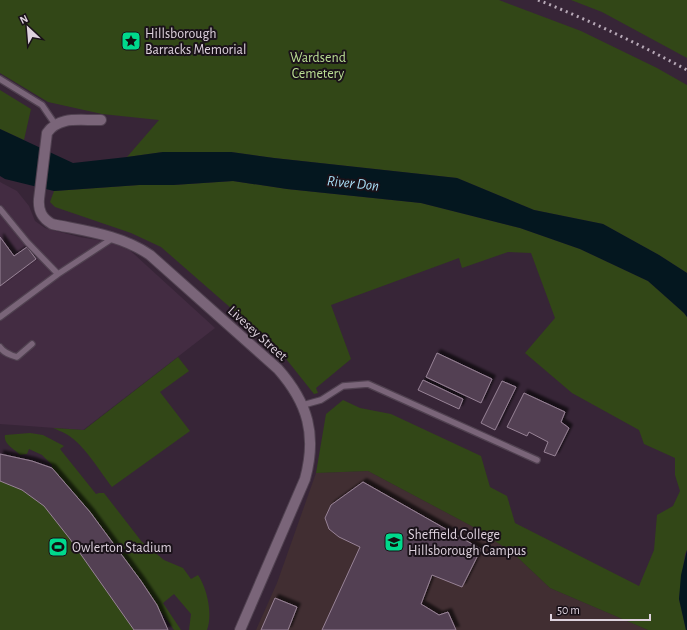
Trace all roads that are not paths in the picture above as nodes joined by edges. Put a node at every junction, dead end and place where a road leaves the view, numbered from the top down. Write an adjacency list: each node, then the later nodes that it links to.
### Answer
1 (0, 79): 3 (lane)
2 (101, 120): 3 (street)
3 (55, 124): 5 (street, Livesey Street)
4 (0, 209): 6 (lane)
5 (114, 238): 6 (lane); 10 (street, Livesey Street)
6 (58, 274): 7 (lane)
7 (0, 317)
8 (32, 344): 9 (lane)
9 (0, 347)
10 (303, 405): 11 (lane); 12 (street, Livesey Street)
11 (537, 460)
12 (240, 630)

